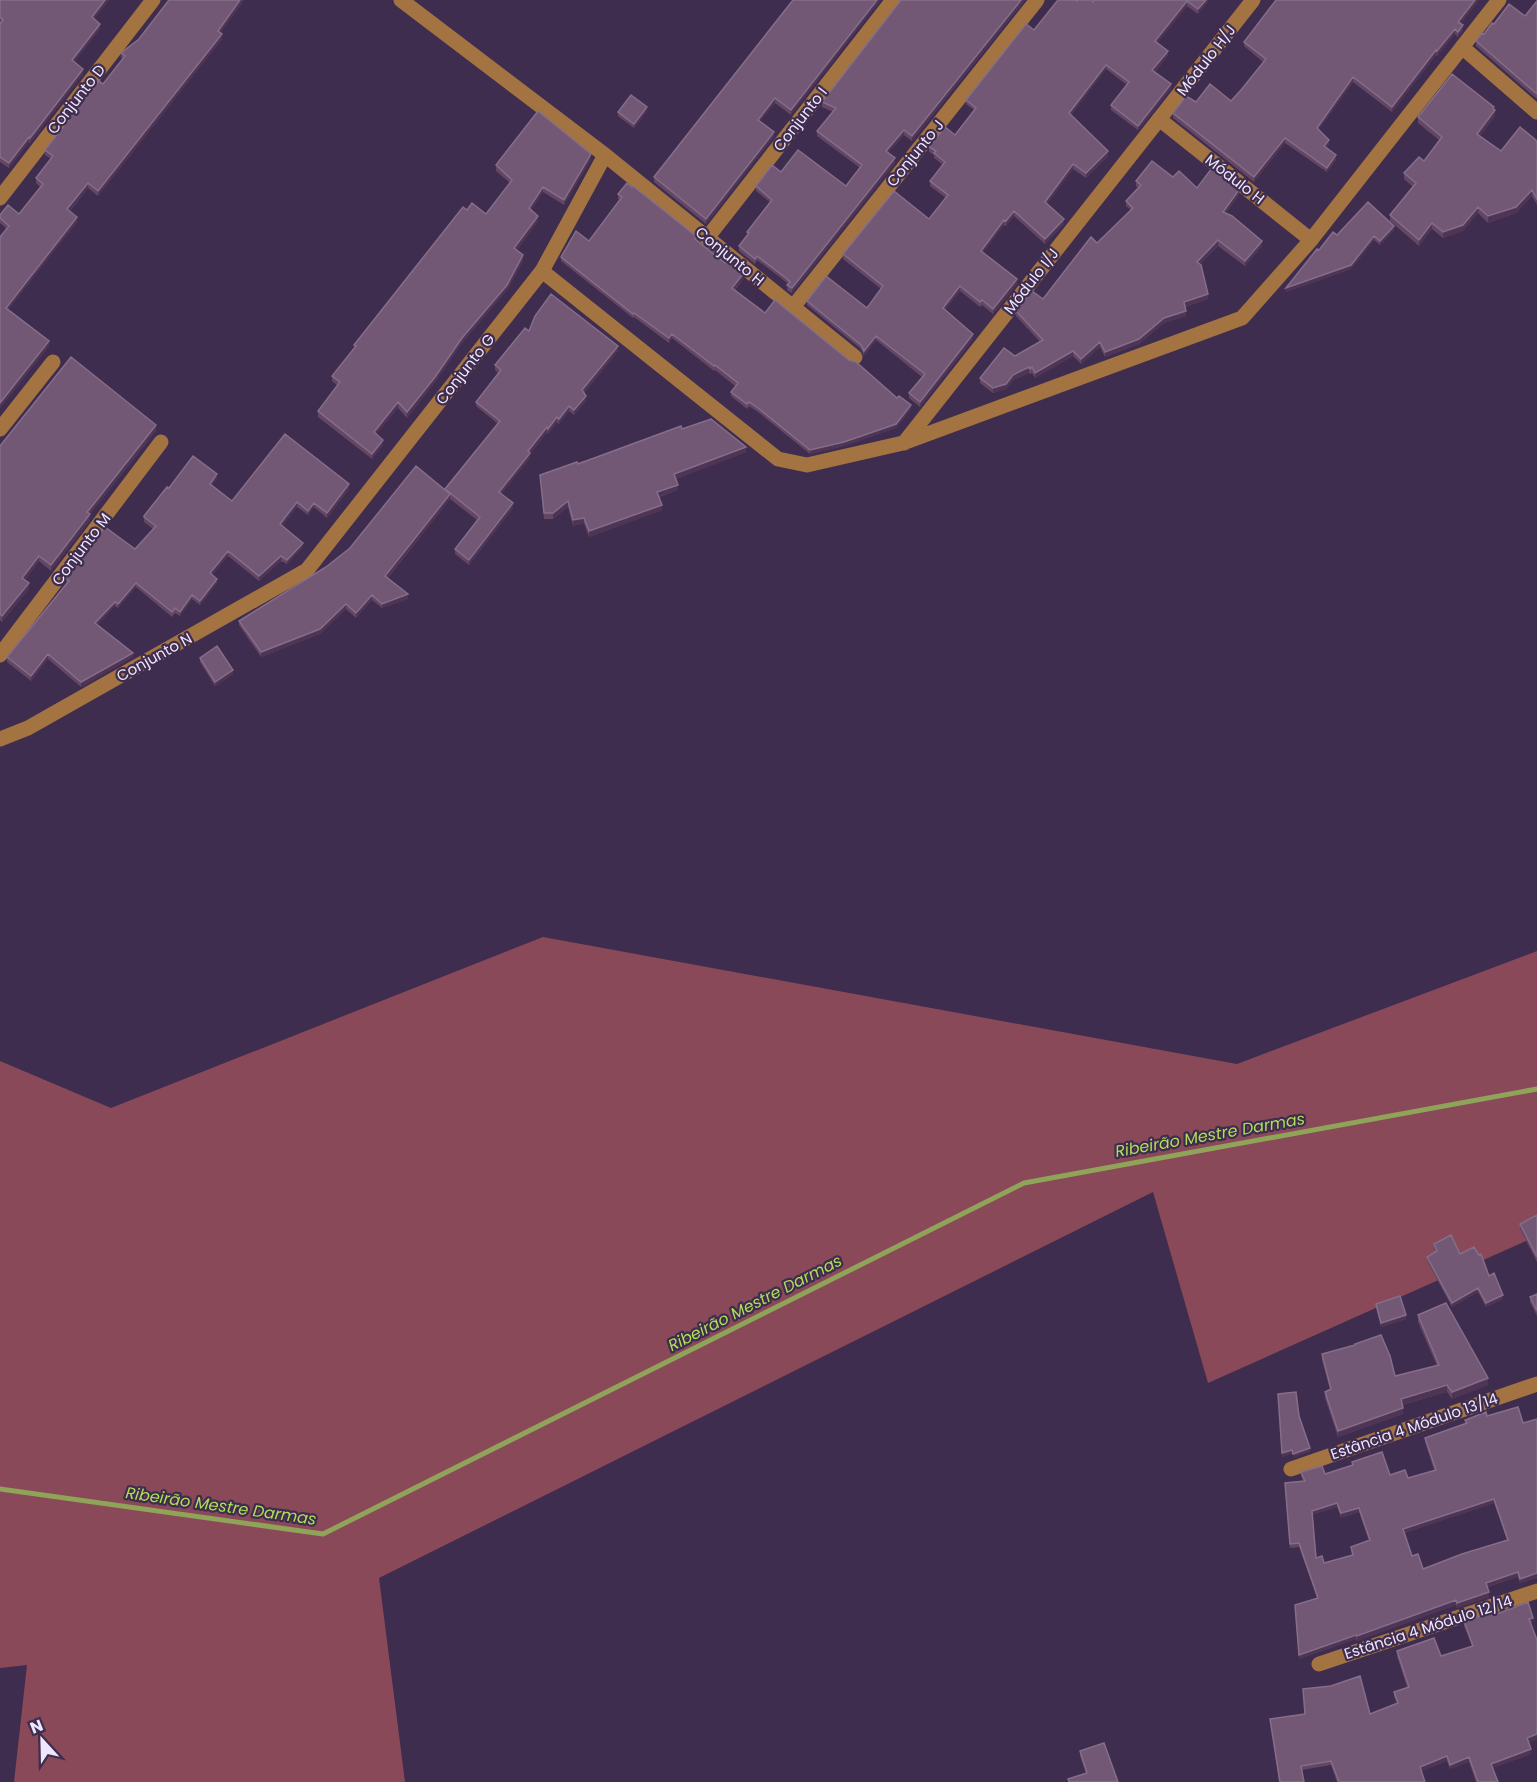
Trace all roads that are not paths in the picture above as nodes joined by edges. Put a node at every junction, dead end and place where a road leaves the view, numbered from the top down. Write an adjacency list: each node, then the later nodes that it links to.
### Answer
1 (153, 0): 11 (street, Conjunto D)
2 (400, 0): 10 (street, Conjunto H)
3 (893, 0): 12 (street, Conjunto I)
4 (1037, 0): 15 (street, Conjunto J)
5 (1253, 0): 9 (street, Módulo H/J)
6 (1499, 0): 7 (street)
7 (1462, 47): 8 (street); 13 (street)
8 (1537, 112)
9 (1159, 119): 13 (street, Módulo H); 20 (street, Módulo I/J)
10 (605, 155): 12 (street, Conjunto H); 14 (street, Conjunto G)
11 (0, 198)
12 (707, 238): 15 (street, Conjunto H)
13 (1311, 240): 20 (street)
14 (542, 271): 20 (street); 21 (street, Conjunto G)
15 (792, 307): 16 (street, Conjunto H)
16 (855, 357)
17 (53, 362): 18 (street)
18 (0, 429)
19 (161, 442): 22 (street, Conjunto M)
20 (903, 444)
21 (307, 570): 23 (street, Conjunto N)
22 (0, 655)
23 (0, 740)
24 (1537, 1384): 25 (street, Estância 4 Módulo 13/14)
25 (1291, 1469)
26 (1537, 1591): 27 (street, Estância 4 Módulo 12/14)
27 (1319, 1664)

